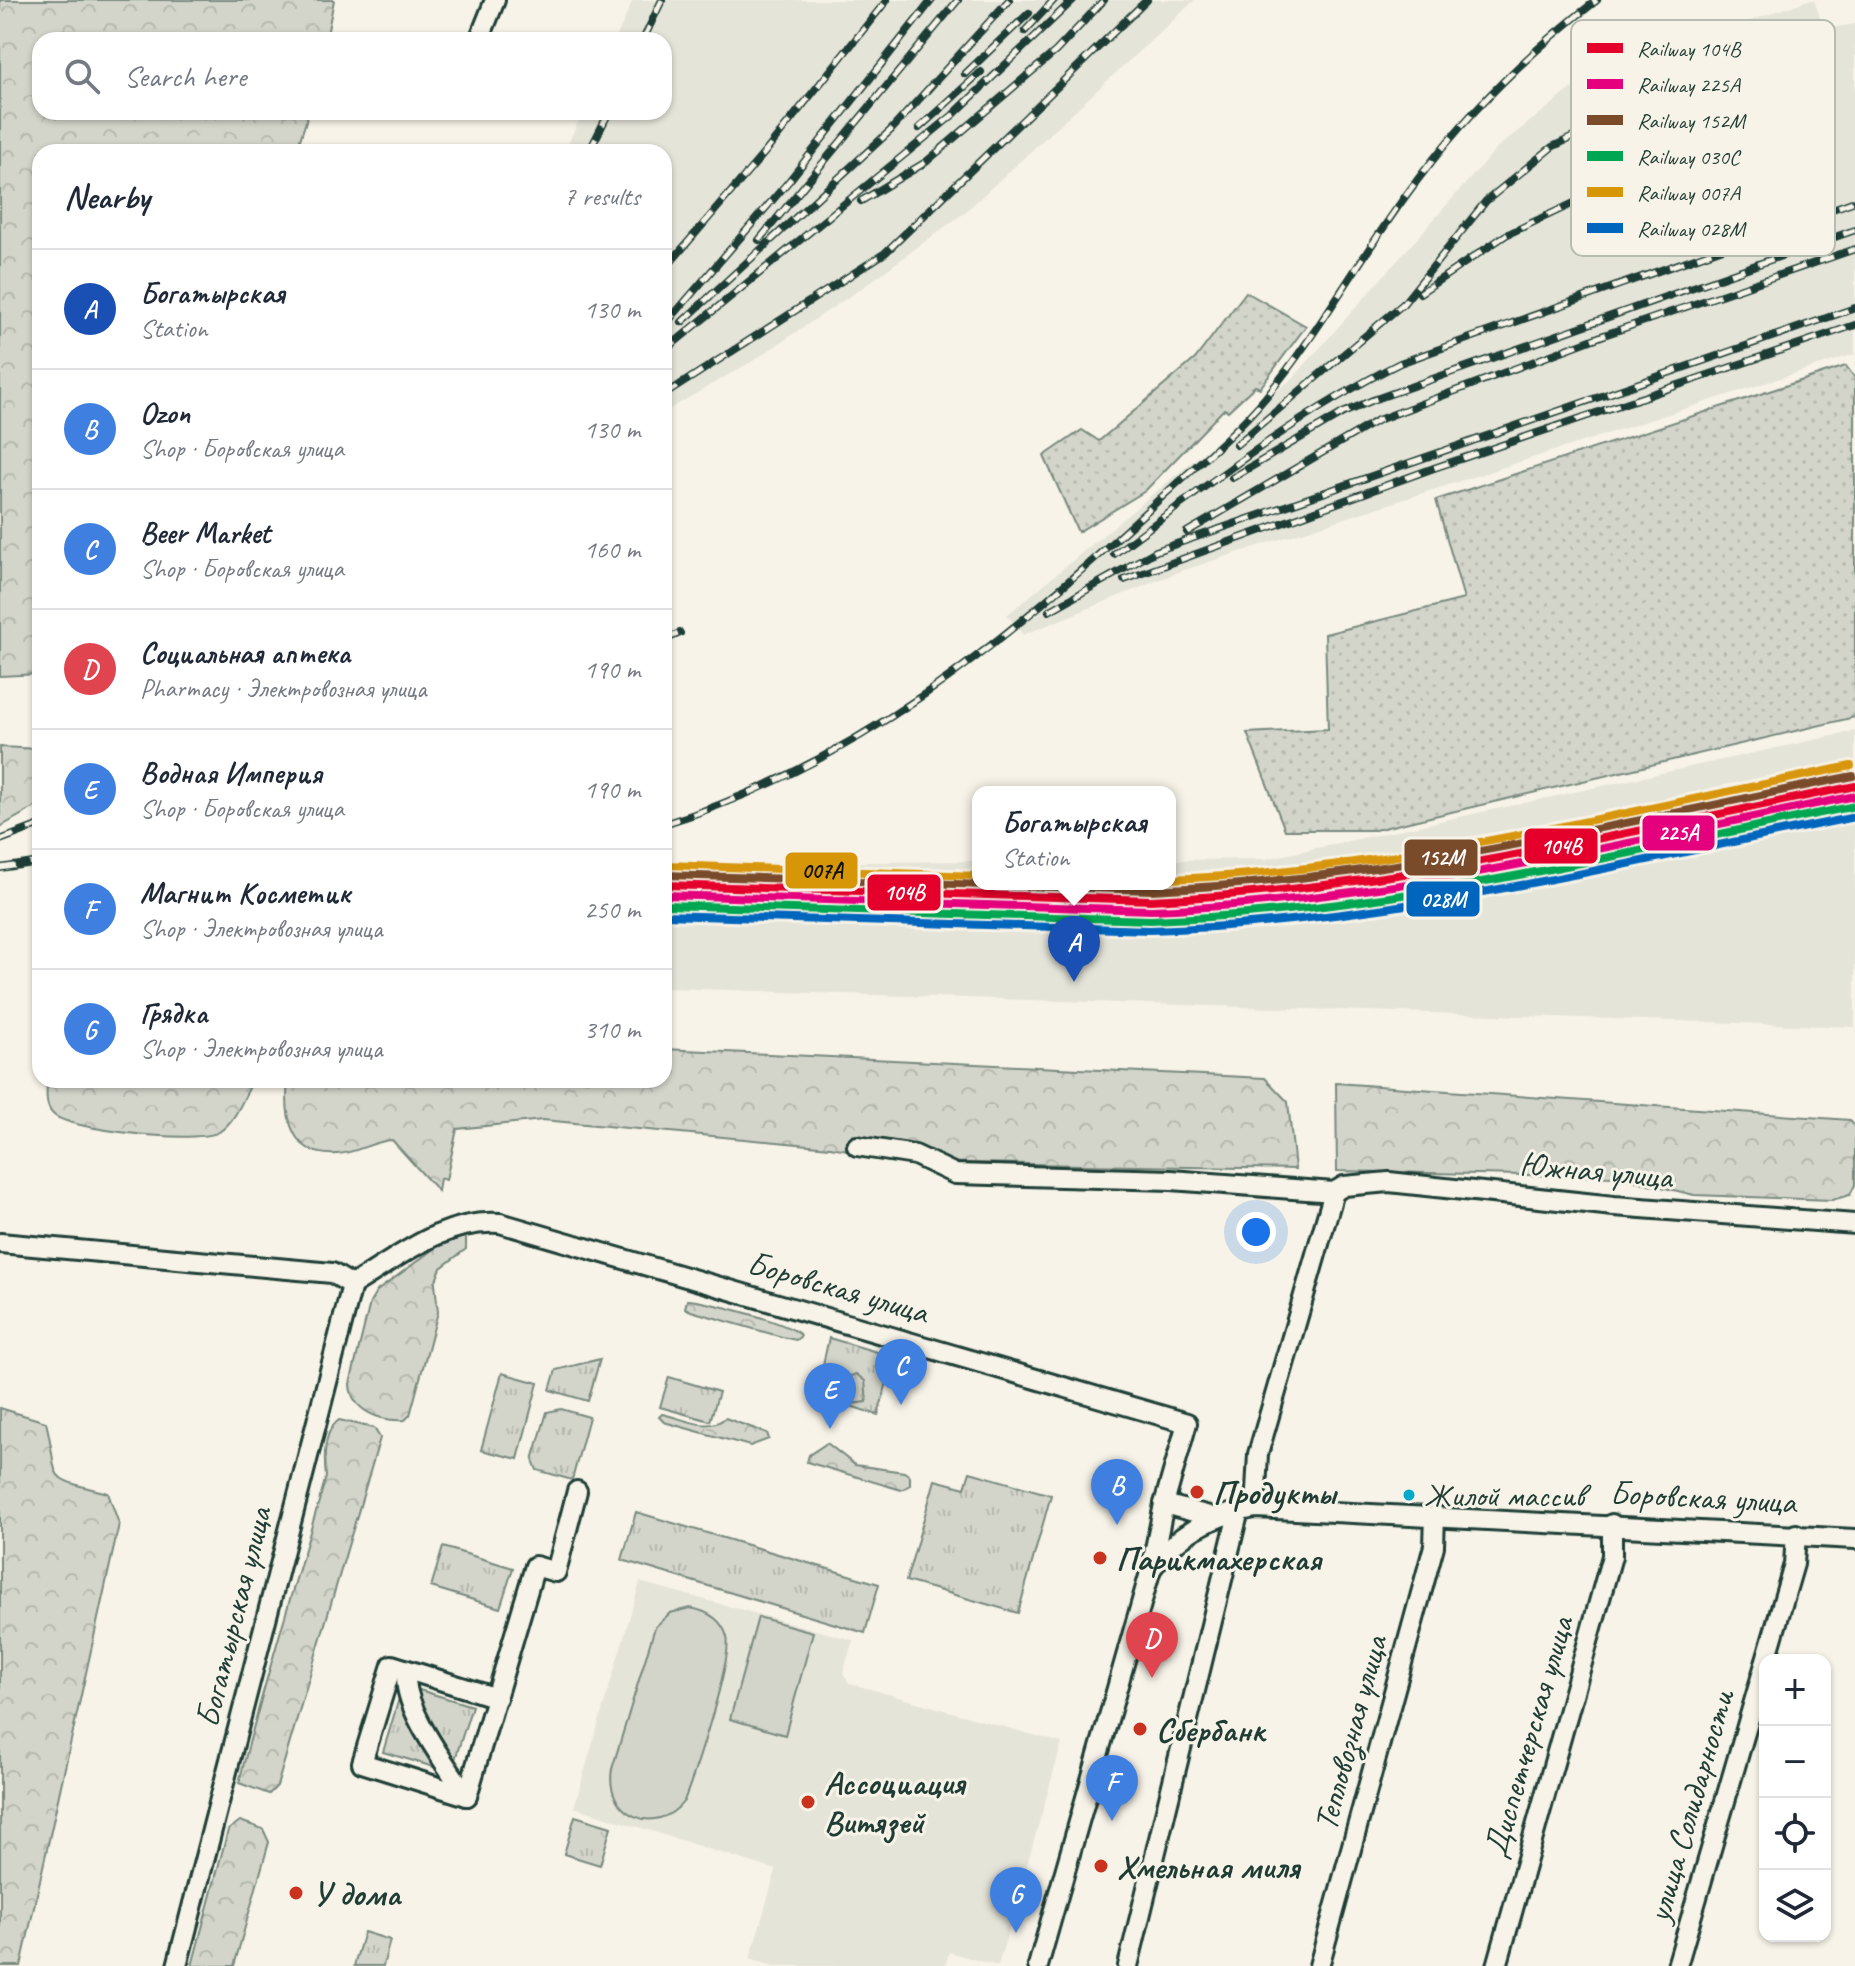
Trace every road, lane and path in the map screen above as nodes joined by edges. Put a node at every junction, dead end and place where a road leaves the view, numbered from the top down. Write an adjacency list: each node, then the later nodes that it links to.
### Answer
1 (495, 0): 2 (street)
2 (482, 32)
3 (857, 1146): 4 (street, Южная улица)
4 (1334, 1192): 5 (street, Южная улица); 10 (street)
5 (1855, 1224)
6 (0, 1243): 7 (street)
7 (352, 1285): 9 (street, Боровская улица); 22 (street, Богатырская улица)
8 (577, 1491): 20 (street)
9 (1164, 1504): 12 (street, Боровская улица); 16 (street)
10 (1247, 1509): 11 (street, Боровская улица); 12 (street, Боровская улица); 24 (street)
11 (1435, 1515): 13 (street, Боровская улица); 25 (street, Тепловозная улица)
12 (1213, 1517): 16 (street, Боровская улица)
13 (1612, 1524): 14 (street, Боровская улица); 26 (street, Диспетчерская улица)
14 (1796, 1534): 15 (street, Боровская улица); 17 (street, улица Солидарности)
15 (1855, 1539)
16 (1151, 1569): 23 (street)
17 (1768, 1654)
18 (407, 1670): 20 (street); 21 (street); 21 (street)
19 (1759, 1686): 27 (street, улица Солидарности)
20 (497, 1698): 21 (street)
21 (467, 1796)
22 (177, 1966)
23 (1038, 1966)
24 (1128, 1966)
25 (1319, 1966)
26 (1497, 1966)
27 (1677, 1966)

